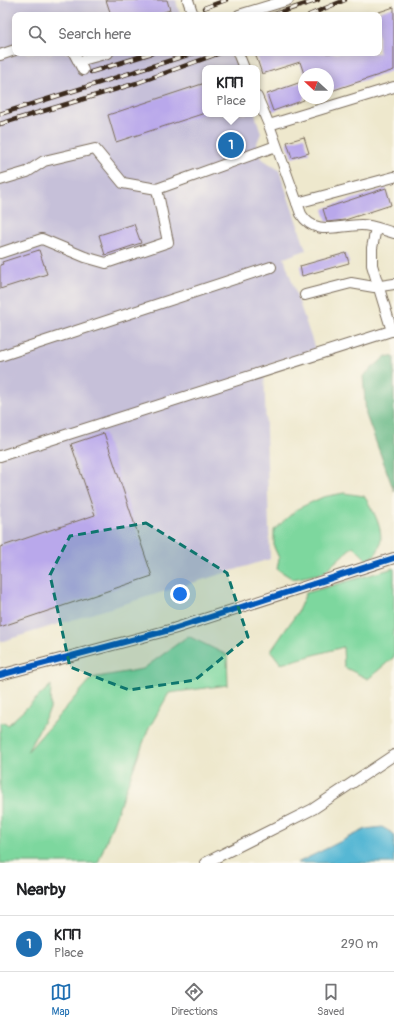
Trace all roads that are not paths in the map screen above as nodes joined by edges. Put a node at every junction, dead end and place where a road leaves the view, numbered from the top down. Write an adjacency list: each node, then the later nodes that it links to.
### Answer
1 (188, 0): 3 (street)
2 (288, 0): 4 (street)
3 (192, 12)
4 (249, 12)
5 (12, 51): 6 (street)
6 (0, 55)
7 (76, 56): 10 (street)
8 (97, 56): 9 (street)
9 (86, 59)
10 (83, 70)
11 (394, 87): 13 (street)
12 (260, 104): 13 (street)
13 (269, 125): 14 (street)
14 (276, 146): 17 (street); 18 (street)
15 (394, 177): 18 (street)
16 (0, 180): 17 (street)
17 (157, 188): 21 (street)
18 (297, 203): 19 (street)
19 (376, 228): 20 (street); 24 (street)
20 (394, 233)
21 (0, 253)
22 (271, 267): 27 (street)
23 (394, 284): 24 (street)
24 (379, 287): 25 (street); 26 (street)
25 (305, 295)
26 (393, 331): 28 (street)
27 (0, 356)
28 (0, 456)
29 (394, 558): 30 (street)
30 (0, 675)
31 (394, 755): 32 (street)
32 (205, 863)

